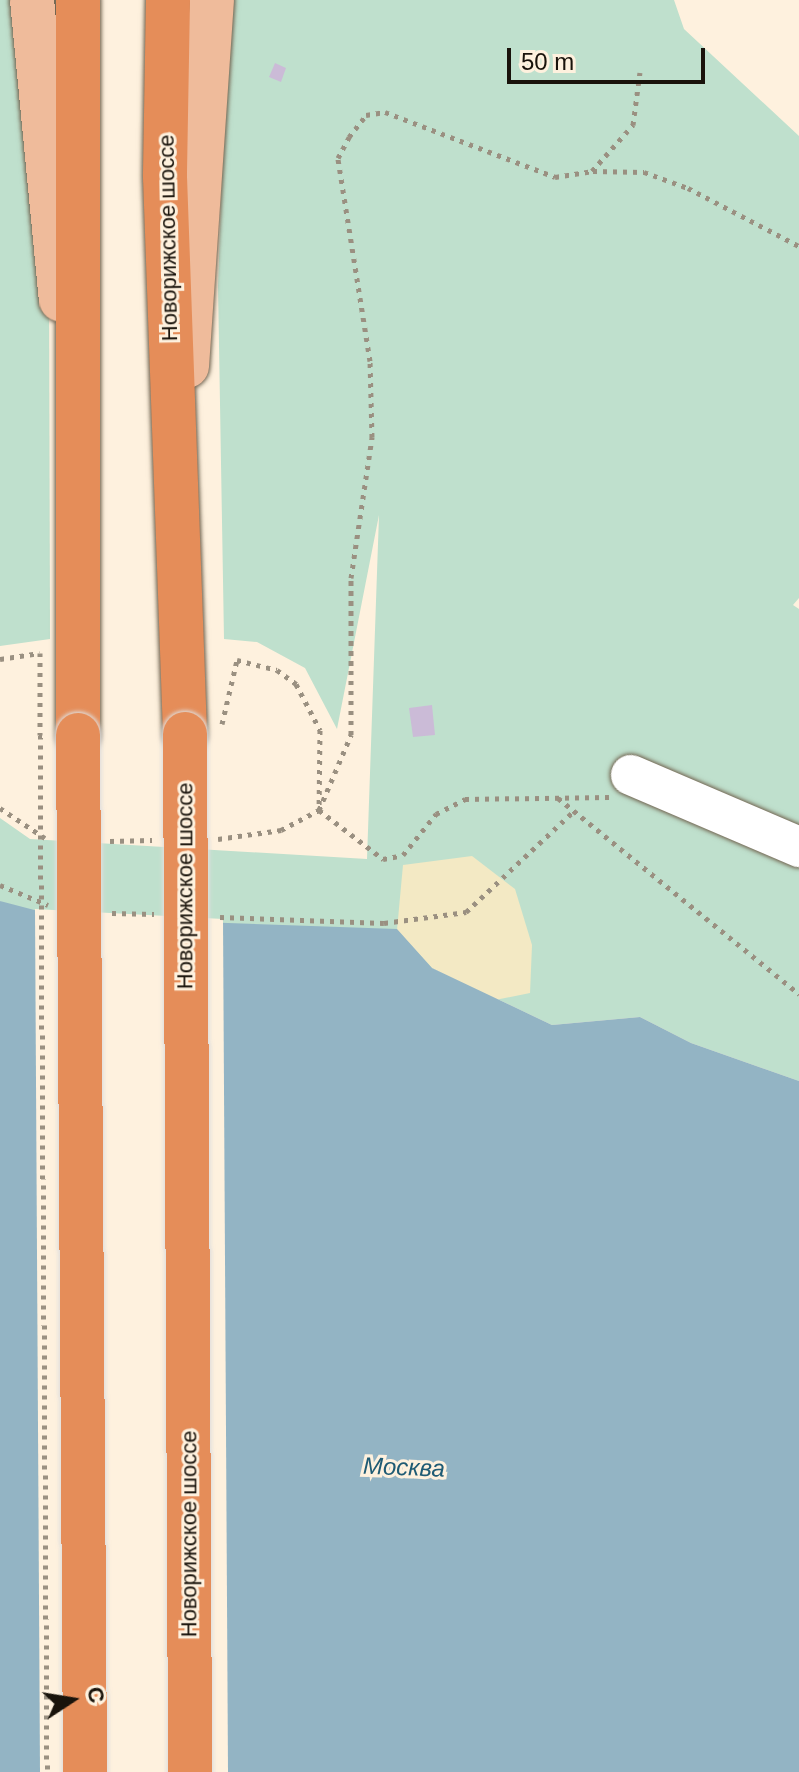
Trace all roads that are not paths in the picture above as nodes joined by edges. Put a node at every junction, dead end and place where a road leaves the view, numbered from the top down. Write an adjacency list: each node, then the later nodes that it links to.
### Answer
1 (32, 0): 6 (main road)
2 (78, 0): 6 (highway)
3 (168, 0): 5 (highway, Новорижское шоссе)
4 (212, 0): 5 (main road)
5 (176, 496): 10 (highway, Новорижское шоссе, bridge)
6 (78, 503): 9 (highway, bridge)
7 (628, 786): 8 (lane)
8 (799, 847)
9 (85, 1772)
10 (190, 1772)

